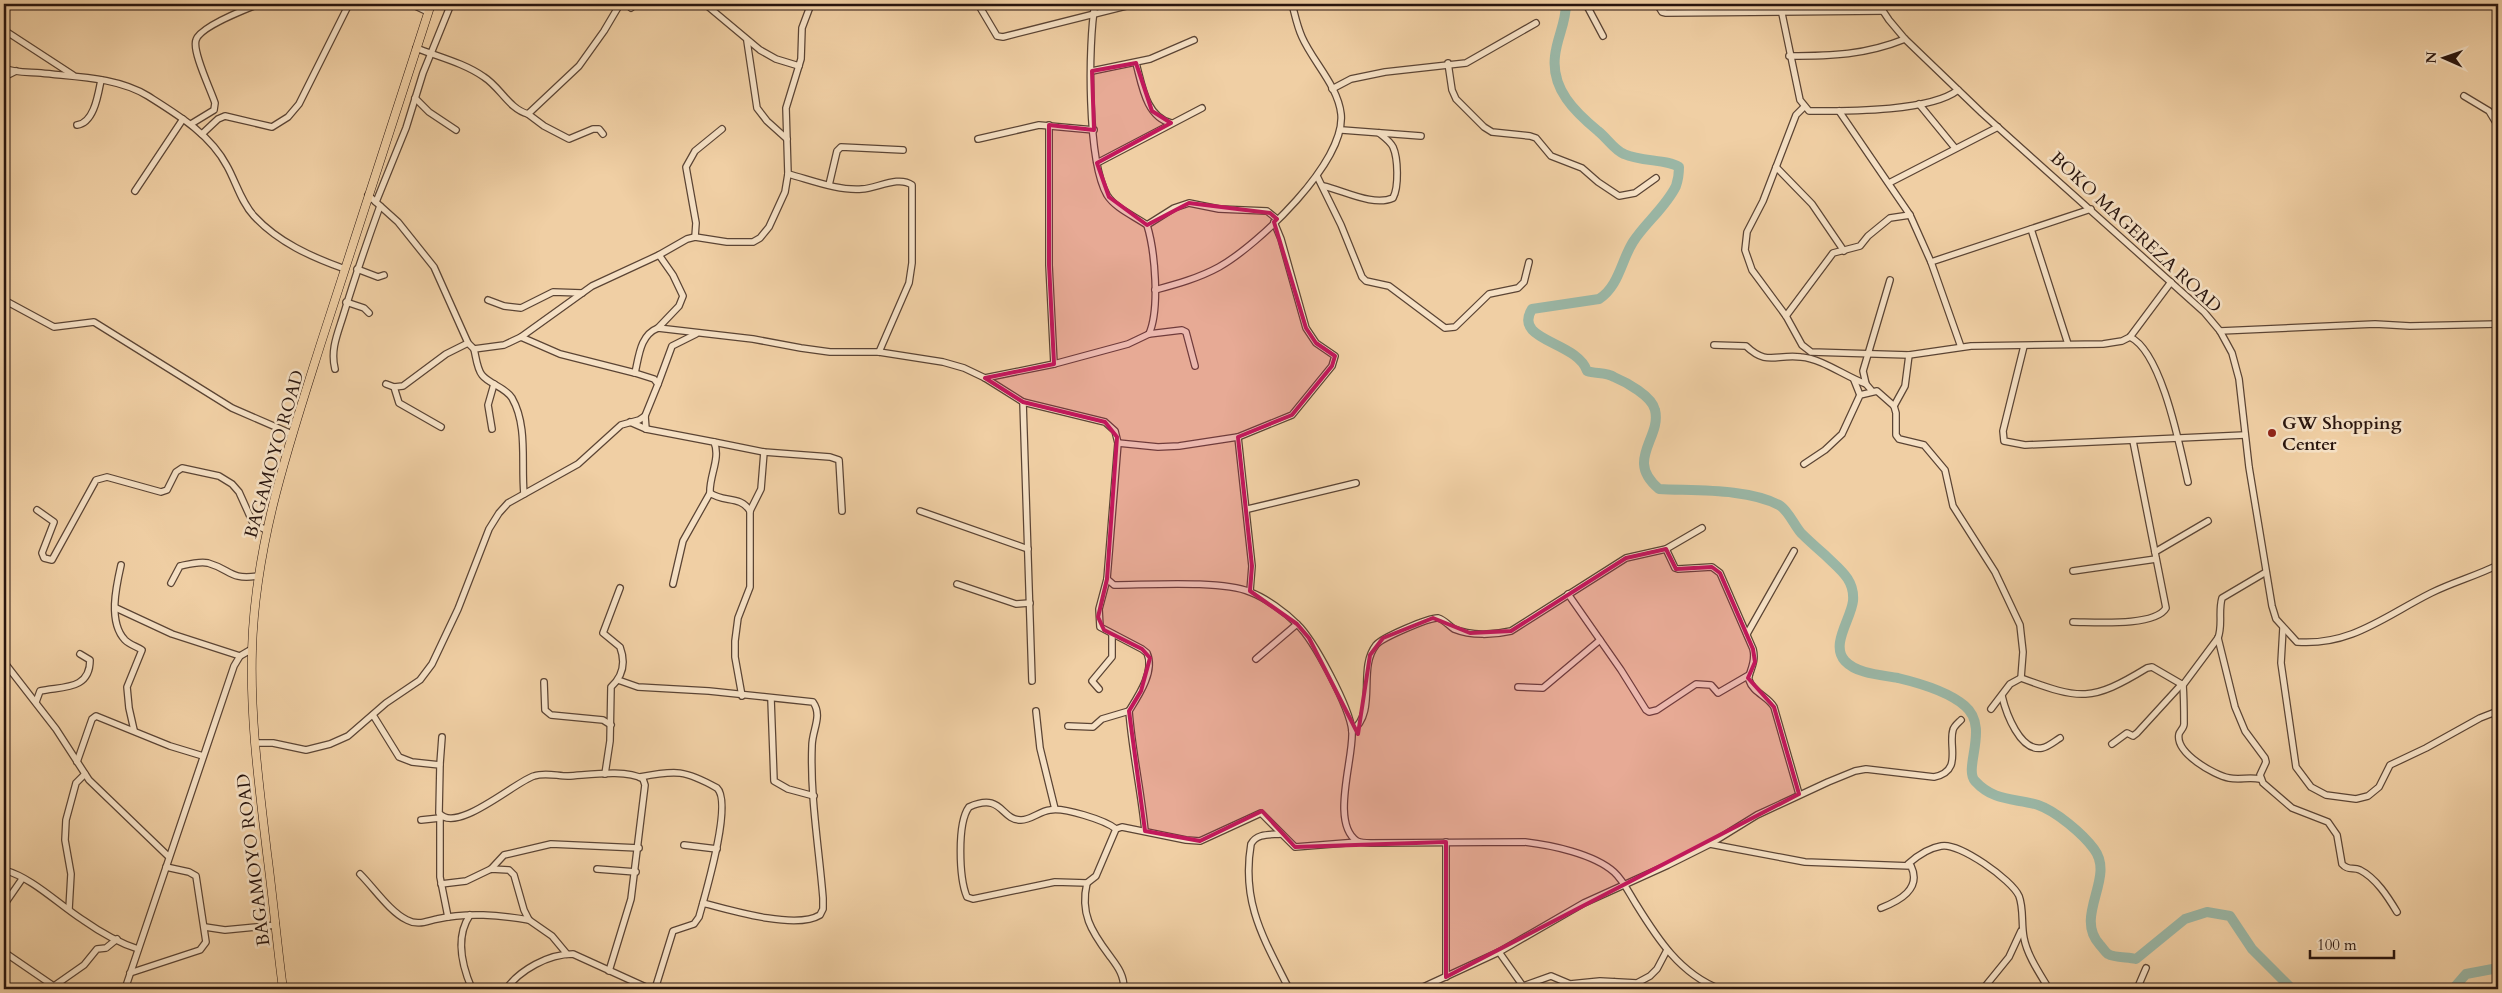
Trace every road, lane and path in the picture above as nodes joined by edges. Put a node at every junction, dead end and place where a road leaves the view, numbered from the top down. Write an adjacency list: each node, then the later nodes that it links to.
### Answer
1 (260, 4): 55 (street)
2 (349, 4): 65 (street)
3 (412, 4): 22 (street)
4 (431, 4): 22 (highway, BAGAMOYO ROAD)
5 (451, 4): 33 (street)
6 (620, 4): 52 (street)
7 (627, 4): 8 (street)
8 (634, 4)
9 (704, 4): 31 (street)
10 (811, 4): 37 (street)
11 (830, 4): 12 (street)
12 (835, 4)
13 (978, 4): 25 (street)
14 (1095, 4): 25 (street)
15 (1134, 4): 25 (street)
16 (1292, 4): 44 (street)
17 (1586, 4): 28 (street)
18 (1657, 4): 23 (street)
19 (1718, 4): 23 (street)
20 (1780, 4): 24 (street)
21 (1883, 7): 24 (street); 29 (street, BOKO MAGEREZA ROAD)
22 (428, 12): 32 (highway, BAGAMOYO ROAD)
23 (1718, 12): 24 (street)
24 (1780, 12): 34 (street)
25 (1093, 16): 40 (street)
26 (1536, 23): 36 (street)
27 (4, 30): 41 (street)
28 (1602, 36)
29 (1905, 39): 34 (street); 45 (street, BOKO MAGEREZA ROAD)
30 (1194, 40): 35 (street)
31 (747, 41): 37 (street); 68 (street)
32 (416, 48): 33 (street); 81 (highway, BAGAMOYO ROAD)
33 (431, 54): 47 (street); 52 (street)
34 (1789, 56): 49 (street)
35 (1136, 63): 40 (street); 54 (street)
36 (1448, 64): 44 (street); 76 (street)
37 (798, 66): 68 (street)
38 (4, 68): 39 (street)
39 (16, 71): 41 (street); 42 (street)
40 (1092, 71): 62 (street)
41 (75, 76): 43 (street)
42 (4, 77)
43 (101, 80): 53 (street); 56 (street)
44 (1332, 89): 63 (street)
45 (1958, 90): 48 (street); 58 (street, BOKO MAGEREZA ROAD)
46 (2464, 96): 59 (street)
47 (415, 98): 61 (street); 82 (street)
48 (1920, 104): 51 (street); 70 (street)
49 (1804, 107): 51 (street); 73 (street)
50 (1202, 108): 54 (street)
51 (1839, 111): 77 (street)
52 (528, 114): 66 (street)
53 (183, 119): 55 (street); 80 (street)
54 (1171, 122): 72 (street)
55 (191, 124): 65 (street)
56 (77, 125)
57 (1049, 125): 62 (street); 69 (street); 123 (street)
58 (1998, 126): 70 (street); 83 (street, BOKO MAGEREZA ROAD)
59 (2498, 126)
60 (722, 129): 88 (street)
61 (456, 130)
62 (1094, 130): 72 (street)
63 (1342, 130): 64 (street); 75 (street)
64 (1379, 133): 67 (street); 79 (street)
65 (202, 134): 93 (street)
66 (603, 134)
67 (1421, 136)
68 (787, 139): 74 (street)
69 (978, 139)
70 (1955, 148): 77 (street)
71 (903, 150): 78 (street)
72 (1097, 163): 86 (street)
73 (1776, 166): 89 (street); 104 (street)
74 (788, 174): 78 (street); 88 (street)
75 (1317, 176): 79 (street); 85 (street)
76 (1656, 178)
77 (1889, 183): 84 (street)
78 (829, 185): 120 (street)
79 (1323, 186): 91 (street)
80 (134, 191)
81 (368, 196): 82 (street); 93 (highway, BAGAMOYO ROAD)
82 (378, 204): 94 (street); 114 (street)
83 (2091, 209): 87 (street); 97 (street, BOKO MAGEREZA ROAD)
84 (1910, 215): 89 (street); 92 (street)
85 (1275, 221): 86 (street); 98 (street); 145 (street)
86 (1147, 225): 98 (street)
87 (2031, 229): 92 (street); 115 (street)
88 (695, 237): 90 (street)
89 (1844, 250): 104 (street)
90 (660, 255): 99 (street); 106 (street)
91 (1529, 262)
92 (1931, 262): 118 (street)
93 (345, 269): 143 (highway, BAGAMOYO ROAD)
94 (357, 269): 95 (street); 102 (street)
95 (384, 275)
96 (1890, 280): 121 (street)
97 (2171, 282): 107 (street); 108 (street, BOKO MAGEREZA ROAD)
98 (1155, 290): 110 (street)
99 (582, 293): 101 (street); 112 (street)
100 (4, 300): 143 (street)
101 (488, 300)
102 (346, 302): 103 (street); 125 (street)
103 (369, 313)
104 (1786, 316): 121 (street)
105 (2498, 324): 108 (street)
106 (658, 328): 109 (street); 126 (street)
107 (2135, 330): 111 (street); 113 (street)
108 (2220, 331): 144 (street, BOKO MAGEREZA ROAD)
109 (696, 334): 120 (street); 131 (street)
110 (1150, 334): 123 (street); 124 (street)
111 (2130, 336): 113 (street); 115 (street)
112 (521, 337): 119 (street); 126 (street)
113 (2138, 340): 146 (street)
114 (468, 343): 119 (street); 133 (street)
115 (2068, 344): 117 (street)
116 (1714, 345): 128 (street)
117 (2024, 346): 118 (street); 147 (street)
118 (1960, 347): 122 (street)
119 (474, 349): 130 (street)
120 (879, 352): 127 (street)
121 (1867, 355): 122 (street); 132 (street)
122 (1909, 355): 137 (street)
123 (1054, 364): 127 (street)
124 (1196, 366)
125 (335, 370)
126 (635, 373): 131 (street)
127 (985, 378): 136 (street)
128 (1854, 380): 132 (street); 135 (street)
129 (386, 384): 133 (street)
130 (494, 384): 141 (street); 155 (street)
131 (658, 384): 138 (street)
132 (1866, 384): 134 (street)
133 (394, 387): 140 (street)
134 (1872, 390): 135 (street); 137 (street)
135 (1860, 395): 151 (street)
136 (1023, 402): 149 (street); 164 (street)
137 (1894, 406): 196 (street)
138 (645, 416): 139 (street); 142 (street)
139 (628, 422): 142 (street); 155 (street)
140 (441, 427)
141 (492, 429)
142 (646, 429): 148 (street)
143 (292, 434): 163 (highway, BAGAMOYO ROAD)
144 (2245, 435): 146 (street); 172 (street, BOKO MAGEREZA ROAD)
145 (1238, 436): 149 (street); 156 (street)
146 (2178, 438): 147 (street); 152 (street)
147 (2133, 441): 167 (street)
148 (714, 442): 150 (street); 154 (street)
149 (1118, 443): 174 (street)
150 (764, 452): 158 (street); 160 (street)
151 (1804, 464)
152 (2188, 482)
153 (1356, 483): 156 (street)
154 (710, 493): 158 (street); 176 (street)
155 (524, 494): 212 (street)
156 (1248, 509): 179 (street)
157 (37, 510): 163 (street)
158 (750, 511): 203 (street)
159 (920, 511): 164 (street)
160 (842, 512)
161 (2208, 521): 167 (street)
162 (1702, 528): 165 (street)
163 (266, 530): 173 (highway, BAGAMOYO ROAD)
164 (1028, 549): 181 (street)
165 (1666, 549): 180 (street); 187 (street)
166 (1794, 551): 187 (street)
167 (2155, 552): 168 (street)
168 (2156, 559): 171 (street); 183 (street)
169 (121, 565): 182 (street)
170 (2498, 565): 185 (street, BOKO MAGEREZA ROAD)
171 (2073, 571)
172 (2266, 572): 185 (street, BOKO MAGEREZA ROAD); 188 (street)
173 (258, 576): 175 (street); 190 (highway, BAGAMOYO ROAD)
174 (1107, 579): 179 (street); 186 (street)
175 (171, 583)
176 (674, 584)
177 (957, 584): 181 (street)
178 (620, 588): 197 (street)
179 (1250, 592): 184 (street)
180 (1568, 594): 189 (street); 218 (street)
181 (1030, 603): 198 (street)
182 (116, 608): 192 (street); 217 (street)
183 (2073, 622)
184 (1297, 624): 193 (street); 218 (street)
185 (2283, 628): 210 (street)
186 (1112, 634): 202 (street); 209 (street)
187 (1747, 634): 195 (street)
188 (2218, 638): 200 (street); 231 (street)
189 (1600, 640): 195 (street); 201 (street)
190 (252, 649): 192 (street); 221 (highway, BAGAMOYO ROAD)
191 (80, 654): 206 (street)
192 (240, 656): 223 (street)
193 (1256, 658)
194 (4, 662): 206 (street)
195 (1749, 675): 232 (street)
196 (2021, 678): 200 (street); 204 (street)
197 (618, 680): 203 (street); 211 (street)
198 (1032, 681)
199 (544, 682): 213 (street)
200 (2181, 686): 222 (street); 231 (street)
201 (1518, 687)
202 (1099, 689)
203 (742, 696): 205 (street)
204 (2002, 696): 207 (street); 220 (street)
205 (771, 699): 233 (street); 233 (street)
206 (36, 702): 224 (street)
207 (1991, 709)
208 (1036, 711): 234 (street)
209 (1129, 711): 216 (street); 238 (street)
210 (2498, 711)
211 (612, 714): 213 (street); 215 (street)
212 (373, 715): 221 (street); 226 (street)
213 (603, 720): 215 (street)
214 (1961, 720): 232 (street)
215 (611, 725): 225 (street)
216 (1068, 726)
217 (134, 730): 223 (street); 224 (street)
218 (1352, 731): 240 (street)
219 (442, 737): 226 (street)
220 (2060, 738)
221 (255, 743): 266 (highway, BAGAMOYO ROAD)
222 (2112, 744)
223 (203, 756): 246 (street)
224 (77, 762): 227 (street)
225 (608, 762): 228 (street); 229 (street)
226 (440, 764): 235 (street)
227 (85, 774): 246 (street); 261 (street)
228 (605, 774): 229 (street); 235 (street)
229 (614, 774): 230 (street)
230 (640, 777): 244 (street); 245 (street)
231 (2260, 779): 262 (street)
232 (1799, 794): 242 (street)
233 (814, 796): 258 (street)
234 (1055, 809): 237 (street); 255 (street)
235 (440, 817): 236 (street); 256 (street)
236 (421, 820)
237 (1116, 829): 238 (street); 255 (street)
238 (1145, 831): 239 (street)
239 (1281, 834): 240 (street); 289 (street)
240 (1358, 842): 241 (street)
241 (1446, 842): 257 (street); 278 (street)
242 (1710, 844): 247 (street); 257 (street)
243 (684, 845): 245 (street)
244 (638, 848): 249 (street); 252 (street)
245 (717, 849): 258 (street)
246 (168, 856): 248 (street)
247 (1908, 864): 260 (street); 268 (street)
248 (166, 867): 267 (street); 270 (street)
249 (491, 869): 256 (street); 265 (street)
250 (597, 869): 252 (street)
251 (4, 870): 254 (street)
252 (636, 872): 276 (street)
253 (360, 874): 264 (street)
254 (22, 879): 259 (street); 261 (street)
255 (1087, 883): 288 (street)
256 (441, 884): 264 (street)
257 (1624, 885): 271 (street); 273 (street)
258 (703, 902): 287 (street)
259 (4, 905)
260 (1881, 908)
261 (69, 909): 269 (street)
262 (2397, 912)
263 (470, 915): 264 (street); 265 (street); 284 (street)
264 (448, 917)
265 (529, 920): 274 (street)
266 (276, 925): 267 (street); 283 (highway, BAGAMOYO ROAD)
267 (205, 927): 277 (street)
268 (2023, 927): 293 (street); 294 (street)
269 (116, 940): 270 (street); 281 (street)
270 (138, 949): 277 (street)
271 (1666, 950): 279 (street); 292 (street)
272 (4, 952): 281 (street)
273 (1499, 952): 278 (street); 280 (street)
274 (567, 954): 276 (street); 285 (street)
275 (2146, 968): 295 (street)
276 (609, 971): 286 (street)
277 (130, 973): 282 (street)
278 (1446, 976): 290 (street)
279 (1614, 982): 280 (street); 291 (street)
280 (1524, 987)
281 (56, 988)
282 (125, 989)
283 (284, 989)
284 (472, 989)
285 (506, 989)
286 (650, 989)
287 (655, 989)
288 (1124, 989)
289 (1289, 989)
290 (1419, 989)
291 (1618, 989)
292 (1720, 989)
293 (1983, 989)
294 (2049, 989)
295 (2137, 989)

